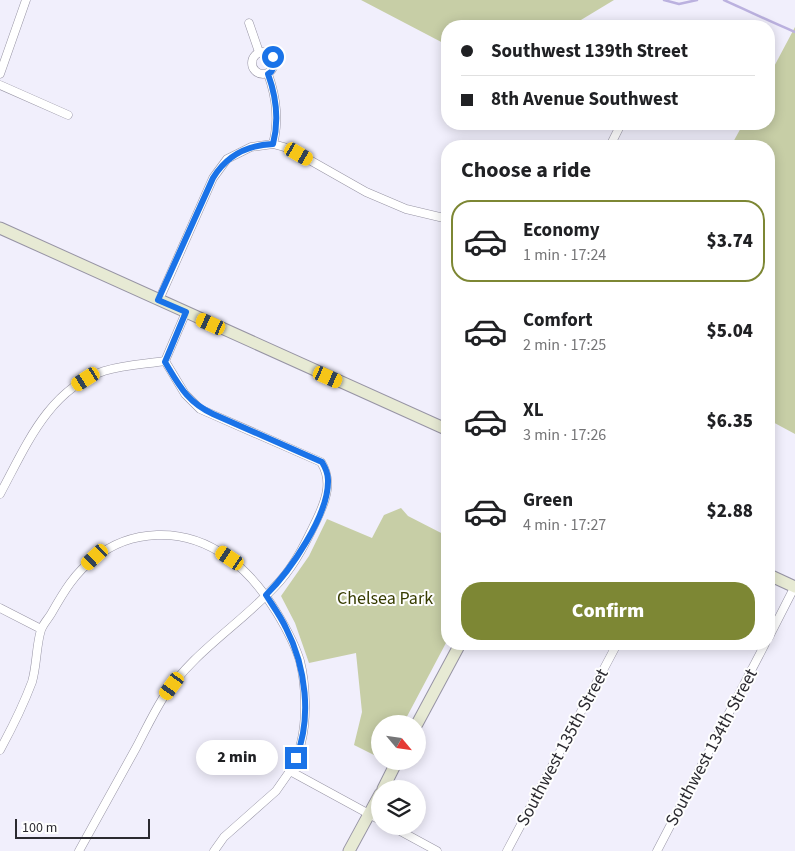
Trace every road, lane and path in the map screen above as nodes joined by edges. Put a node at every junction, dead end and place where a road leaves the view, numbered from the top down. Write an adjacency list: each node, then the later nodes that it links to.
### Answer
1 (26, 0): 4 (street)
2 (249, 23): 3 (street)
3 (259, 52): 5 (street); 5 (street)
4 (0, 74)
5 (268, 74): 8 (street)
6 (0, 85): 7 (street)
7 (68, 115)
8 (273, 144): 9 (street); 11 (street)
9 (441, 218)
10 (0, 228): 11 (main road)
11 (158, 300): 12 (main road)
12 (186, 312): 13 (street); 14 (main road)
13 (165, 362): 15 (street); 18 (street)
14 (441, 427)
15 (0, 494)
16 (775, 578): 17 (main road)
17 (795, 586): 20 (street)
18 (266, 595): 21 (street); 27 (street); 31 (street)
19 (0, 608): 21 (street)
20 (775, 624)
21 (41, 629): 26 (street)
22 (457, 650): 25 (main road)
23 (614, 650): 35 (street, Southwest 135th Street)
24 (762, 650): 36 (street, Southwest 134th Street)
25 (423, 715)
26 (0, 750)
27 (290, 772): 29 (street); 32 (street)
28 (371, 810): 29 (main road)
29 (369, 814): 33 (main road)
30 (408, 835): 34 (street)
31 (79, 851)
32 (214, 851)
33 (349, 851)
34 (437, 851)
35 (507, 851)
36 (657, 851)

